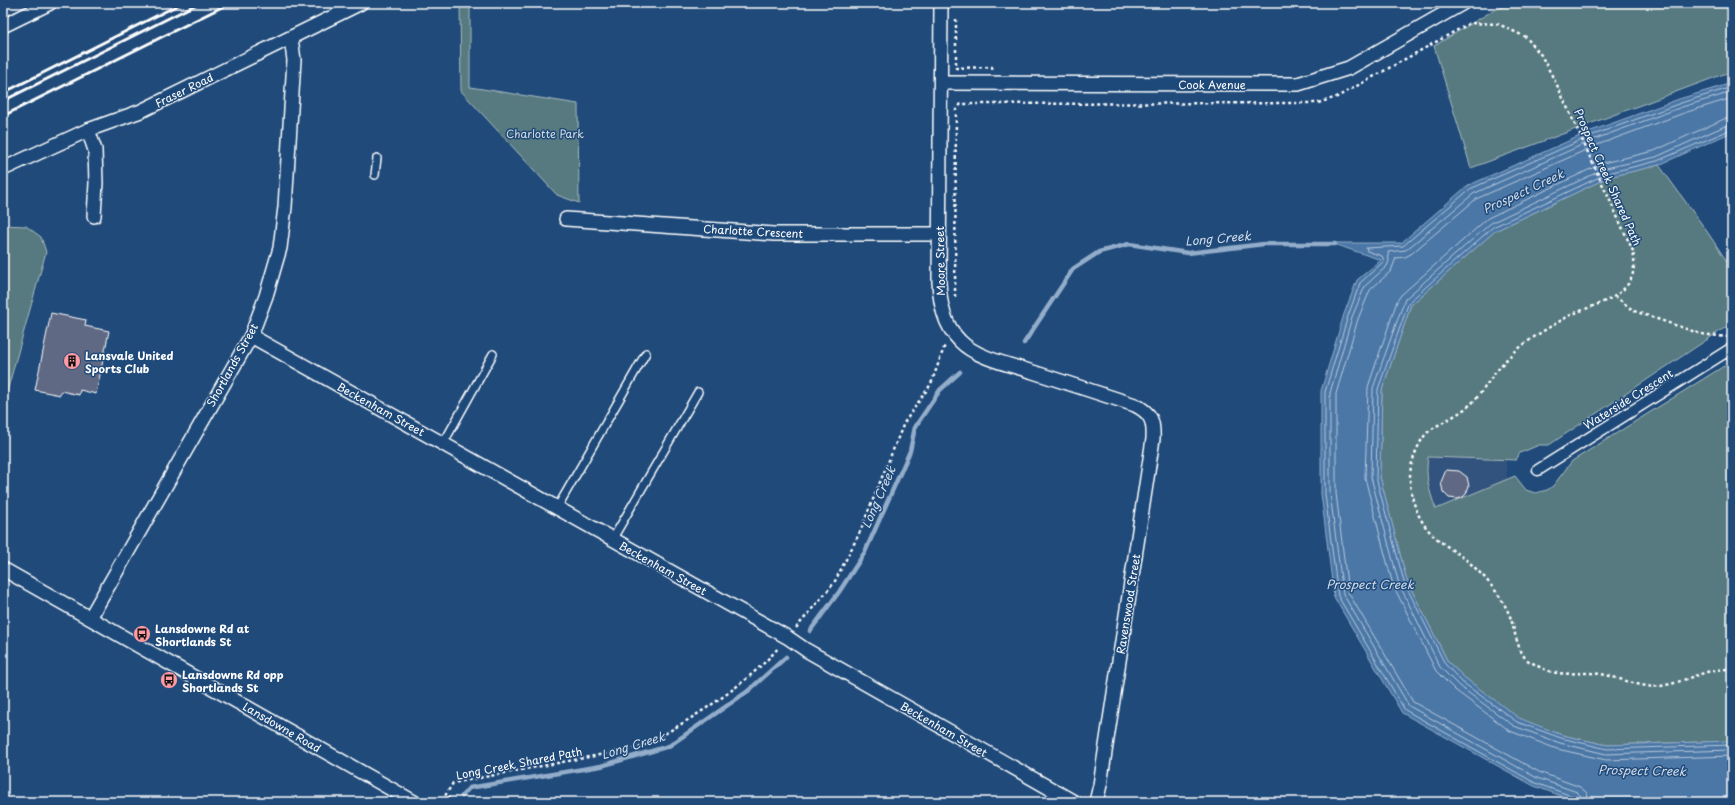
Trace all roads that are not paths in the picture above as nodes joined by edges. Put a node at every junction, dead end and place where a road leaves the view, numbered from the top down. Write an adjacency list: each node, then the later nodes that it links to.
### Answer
1 (50, 3): 5 (street)
2 (361, 3): 6 (street, Fraser Road)
3 (941, 3): 7 (street, Moore Street)
4 (1463, 3): 7 (street, Cook Avenue)
5 (3, 26)
6 (291, 38): 8 (street, Fraser Road); 15 (street, Shortlands Street)
7 (941, 82): 14 (street, Moore Street)
8 (88, 130): 10 (street, Fraser Road); 12 (street)
9 (377, 158): 11 (lane)
10 (3, 169)
11 (375, 175)
12 (94, 216)
13 (566, 219): 14 (street, Charlotte Crescent)
14 (939, 234): 20 (street, Moore Street)
15 (251, 336): 21 (street, Beckenham Street); 26 (street, Shortlands Street)
16 (1732, 348): 22 (street, Waterside Crescent)
17 (493, 354): 21 (lane)
18 (646, 354): 23 (lane)
19 (698, 392): 24 (lane)
20 (1144, 409): 29 (street, Ravenswood Street)
21 (443, 444): 23 (street, Beckenham Street)
22 (1538, 470)
23 (557, 508): 24 (street, Beckenham Street)
24 (612, 540): 28 (street, Beckenham Street)
25 (3, 569): 26 (street, Lansdowne Road)
26 (90, 618): 27 (street, Lansdowne Road)
27 (414, 802)
28 (1074, 802)
29 (1096, 802)

